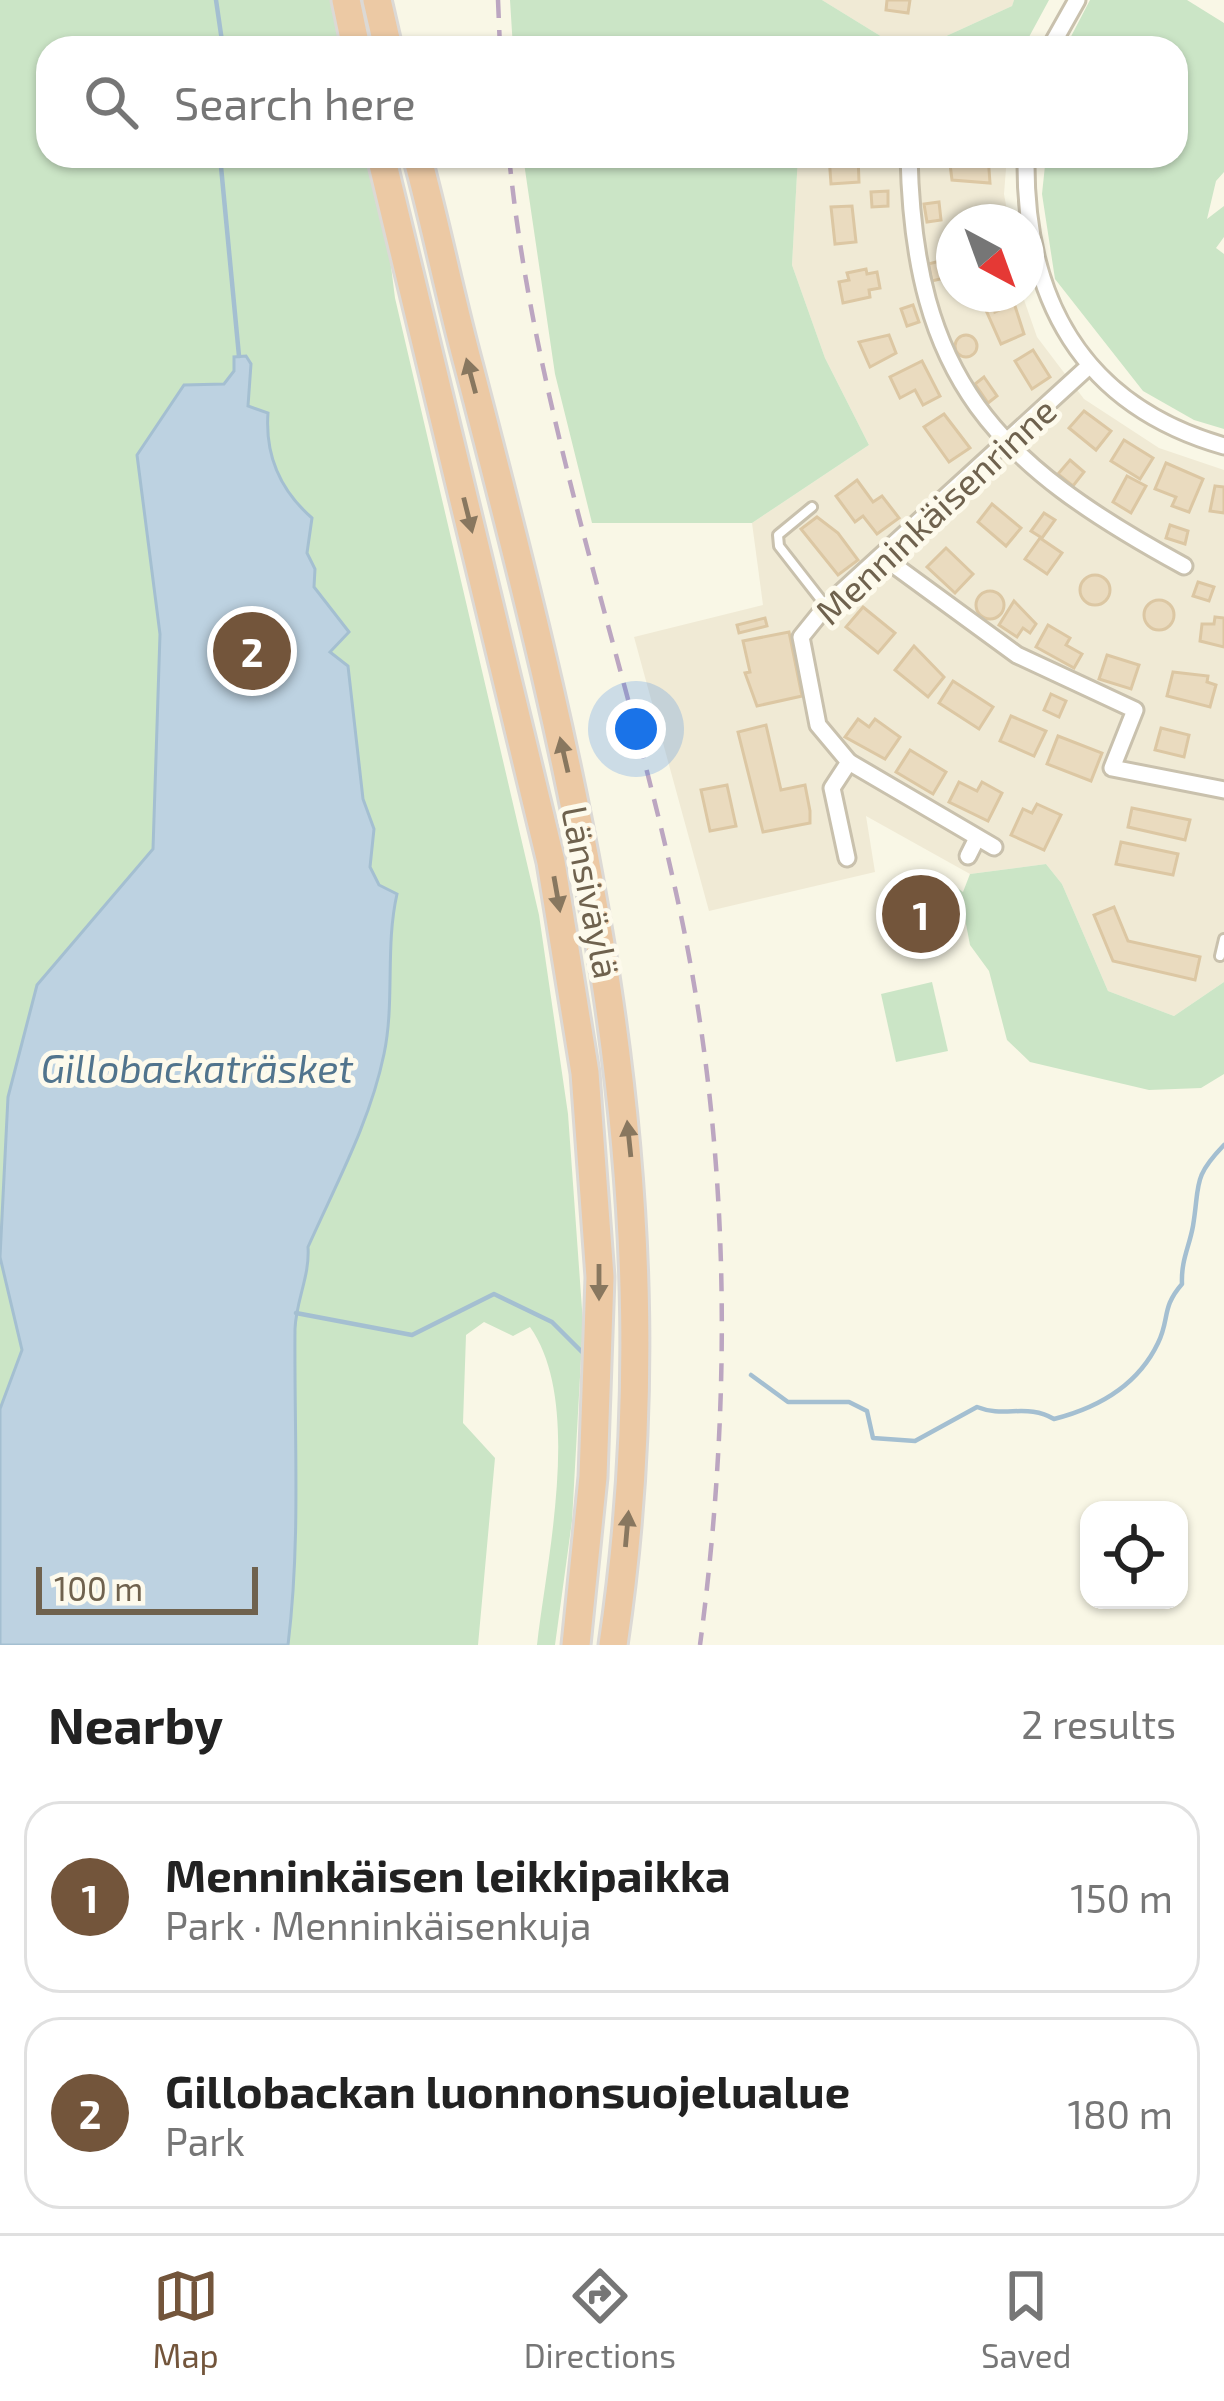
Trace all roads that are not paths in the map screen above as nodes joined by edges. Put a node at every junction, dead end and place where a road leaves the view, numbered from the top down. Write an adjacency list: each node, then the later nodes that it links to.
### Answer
1 (346, 0): 4 (highway)
2 (377, 0): 5 (highway)
3 (1077, 0): 6 (street)
4 (354, 36)
5 (385, 36)
6 (1057, 36)
7 (384, 168): 26 (highway, Länsiväylä, one-way to 26)
8 (420, 168): 27 (highway, Länsiväylä, one-way to 8)
9 (909, 168): 12 (street)
10 (1026, 168): 11 (street)
11 (1090, 366): 12 (street, Menninkäisenrinne); 13 (street)
12 (1006, 445): 15 (street, Menninkäisenrinne); 16 (street)
13 (1224, 446)
14 (812, 507): 17 (lane)
15 (883, 557): 17 (street, Menninkäisenrinne); 19 (street)
16 (1184, 566)
17 (826, 606): 18 (street, Menninkäisenrinne)
18 (849, 762): 20 (street); 23 (street)
19 (1224, 790)
20 (977, 838): 21 (street); 22 (street)
21 (994, 847)
22 (968, 856)
23 (847, 858)
24 (1224, 939): 25 (lane)
25 (1220, 956)
26 (597, 1364): 27 (lane); 28 (highway, Länsiväylä)
27 (636, 1366): 29 (highway, Länsiväylä, one-way to 27)
28 (576, 1645)
29 (613, 1645)

